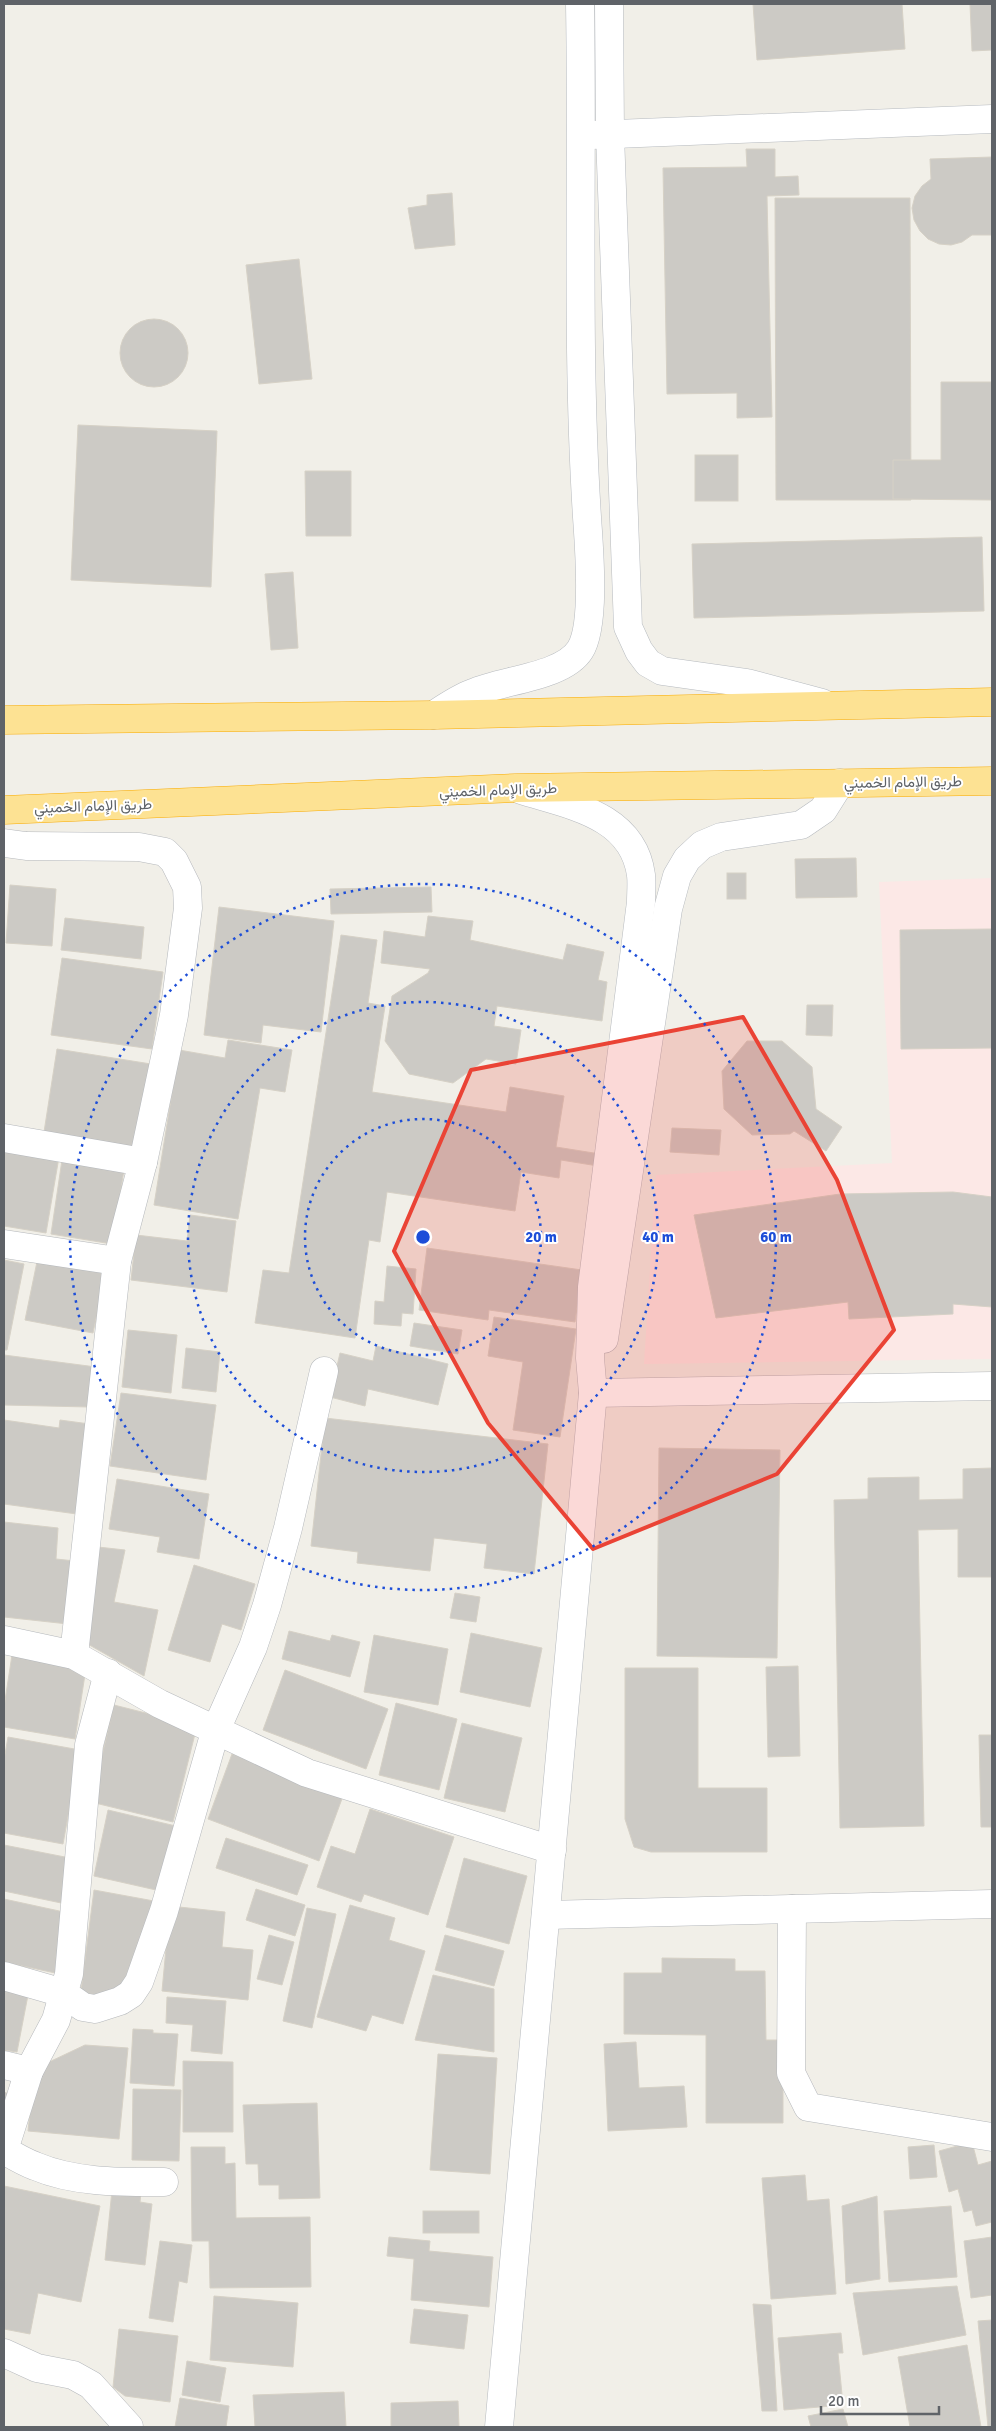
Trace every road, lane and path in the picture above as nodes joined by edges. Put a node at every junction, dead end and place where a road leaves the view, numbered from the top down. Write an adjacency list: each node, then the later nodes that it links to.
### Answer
1 (580, 4): 4 (street)
2 (609, 4): 5 (street)
3 (992, 120): 5 (street)
4 (580, 135): 5 (street); 8 (street)
5 (610, 135): 7 (street)
6 (992, 702): 7 (highway)
7 (831, 705): 8 (highway)
8 (434, 715): 9 (highway)
9 (4, 720)
10 (992, 782): 11 (highway, طريق الإمام الخميني)
11 (840, 783): 12 (highway, طريق الإمام الخميني); 16 (street)
12 (516, 788): 13 (highway, طريق الإمام الخميني); 15 (street)
13 (4, 810)
14 (4, 843): 18 (street)
15 (641, 875): 16 (street); 23 (street)
16 (677, 876): 23 (street)
17 (4, 1138): 18 (street)
18 (143, 1162): 20 (street)
19 (4, 1244): 20 (street)
20 (117, 1261): 25 (street)
21 (324, 1371): 27 (street)
22 (992, 1386): 23 (street)
23 (593, 1390): 28 (street)
24 (4, 1640): 25 (street)
25 (74, 1655): 26 (street)
26 (108, 1674): 27 (street); 33 (street)
27 (215, 1732): 28 (street); 33 (street)
28 (552, 1850): 31 (street)
29 (992, 1904): 30 (street)
30 (792, 1909): 31 (street); 35 (street)
31 (546, 1915): 40 (street)
32 (4, 1976): 33 (street)
33 (63, 1992): 34 (street)
34 (16, 2068): 36 (street)
35 (992, 2137)
36 (4, 2151): 37 (street)
37 (164, 2182)
38 (4, 2354): 39 (street)
39 (129, 2427)
40 (499, 2427)

